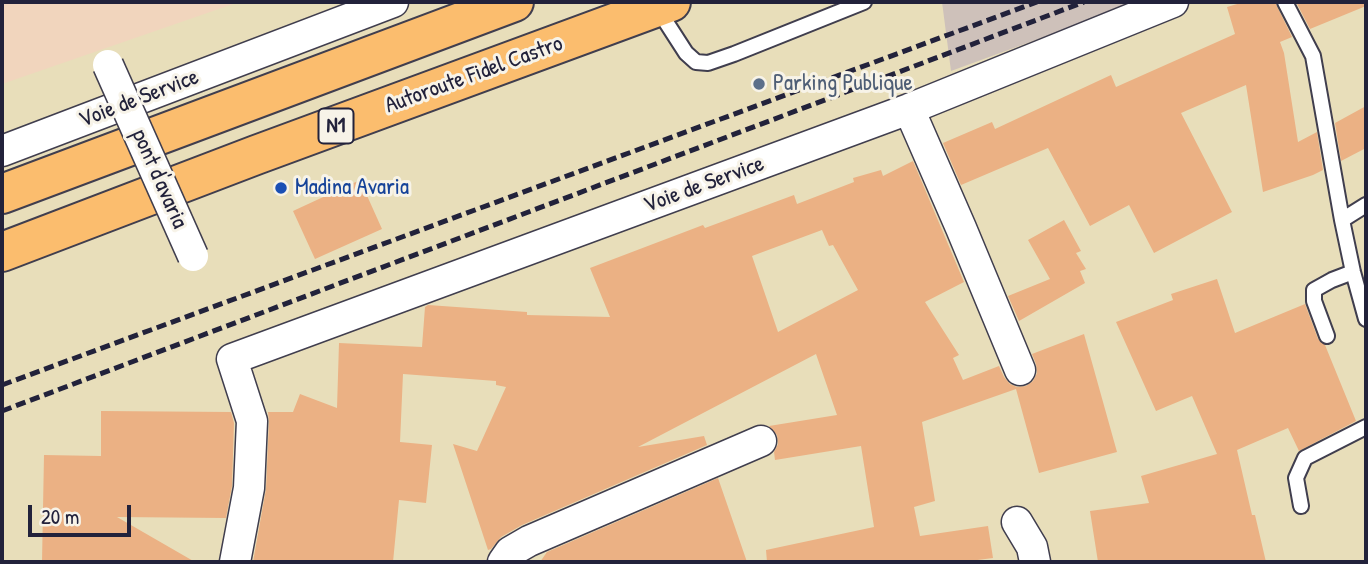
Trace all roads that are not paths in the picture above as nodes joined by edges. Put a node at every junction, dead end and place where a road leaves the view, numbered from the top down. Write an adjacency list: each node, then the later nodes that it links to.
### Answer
1 (393, 2): 9 (street, Voie de Service)
2 (514, 2): 10 (highway, N1)
3 (864, 2): 6 (lane)
4 (1173, 2): 8 (street, Voie de Service)
5 (1285, 2): 12 (lane)
6 (664, 4): 13 (highway, Autoroute Fidel Castro / N1)
7 (108, 65): 14 (street, pont d'avaria, bridge)
8 (909, 108): 18 (street); 23 (street, Voie de Service)
9 (2, 152)
10 (2, 194)
11 (1366, 205): 12 (lane)
12 (1342, 220): 15 (lane)
13 (2, 252)
14 (193, 256)
15 (1353, 272): 16 (lane); 17 (lane)
16 (1366, 319)
17 (1327, 336)
18 (1020, 370)
19 (1366, 427): 21 (lane)
20 (761, 441): 24 (street)
21 (1301, 506)
22 (1017, 522): 25 (street)
23 (235, 562)
24 (503, 562)
25 (1035, 562)

